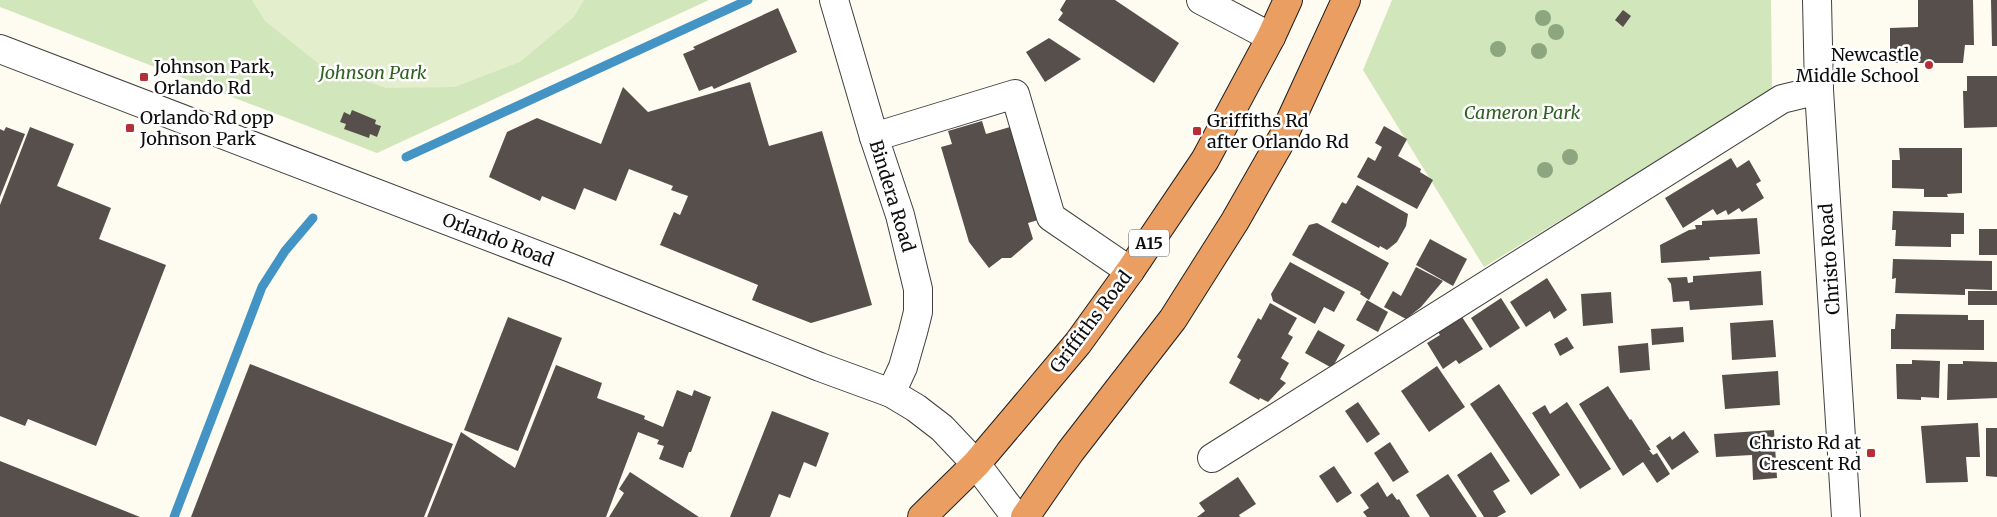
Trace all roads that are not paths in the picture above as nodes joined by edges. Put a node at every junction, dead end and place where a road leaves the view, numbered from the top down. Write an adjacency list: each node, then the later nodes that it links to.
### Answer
1 (834, 0): 9 (street, Bindera Road)
2 (1202, 0): 6 (street)
3 (1288, 0): 6 (highway, Griffiths Road / A15)
4 (1346, 0): 16 (highway)
5 (1817, 0): 8 (street, Christo Road)
6 (1271, 37): 10 (highway, Griffiths Road / A15)
7 (0, 48): 11 (street, Orlando Road)
8 (1819, 90): 12 (street); 17 (street, Christo Road)
9 (874, 137): 10 (street); 11 (street, Bindera Road)
10 (1130, 271): 13 (highway, Griffiths Road / A15)
11 (891, 393): 13 (street, Orlando Road)
12 (1212, 458)
13 (976, 464): 14 (highway, Griffiths Road / A15); 15 (street, Orlando Road)
14 (922, 517)
15 (1016, 517)
16 (1025, 517)
17 (1846, 517)

